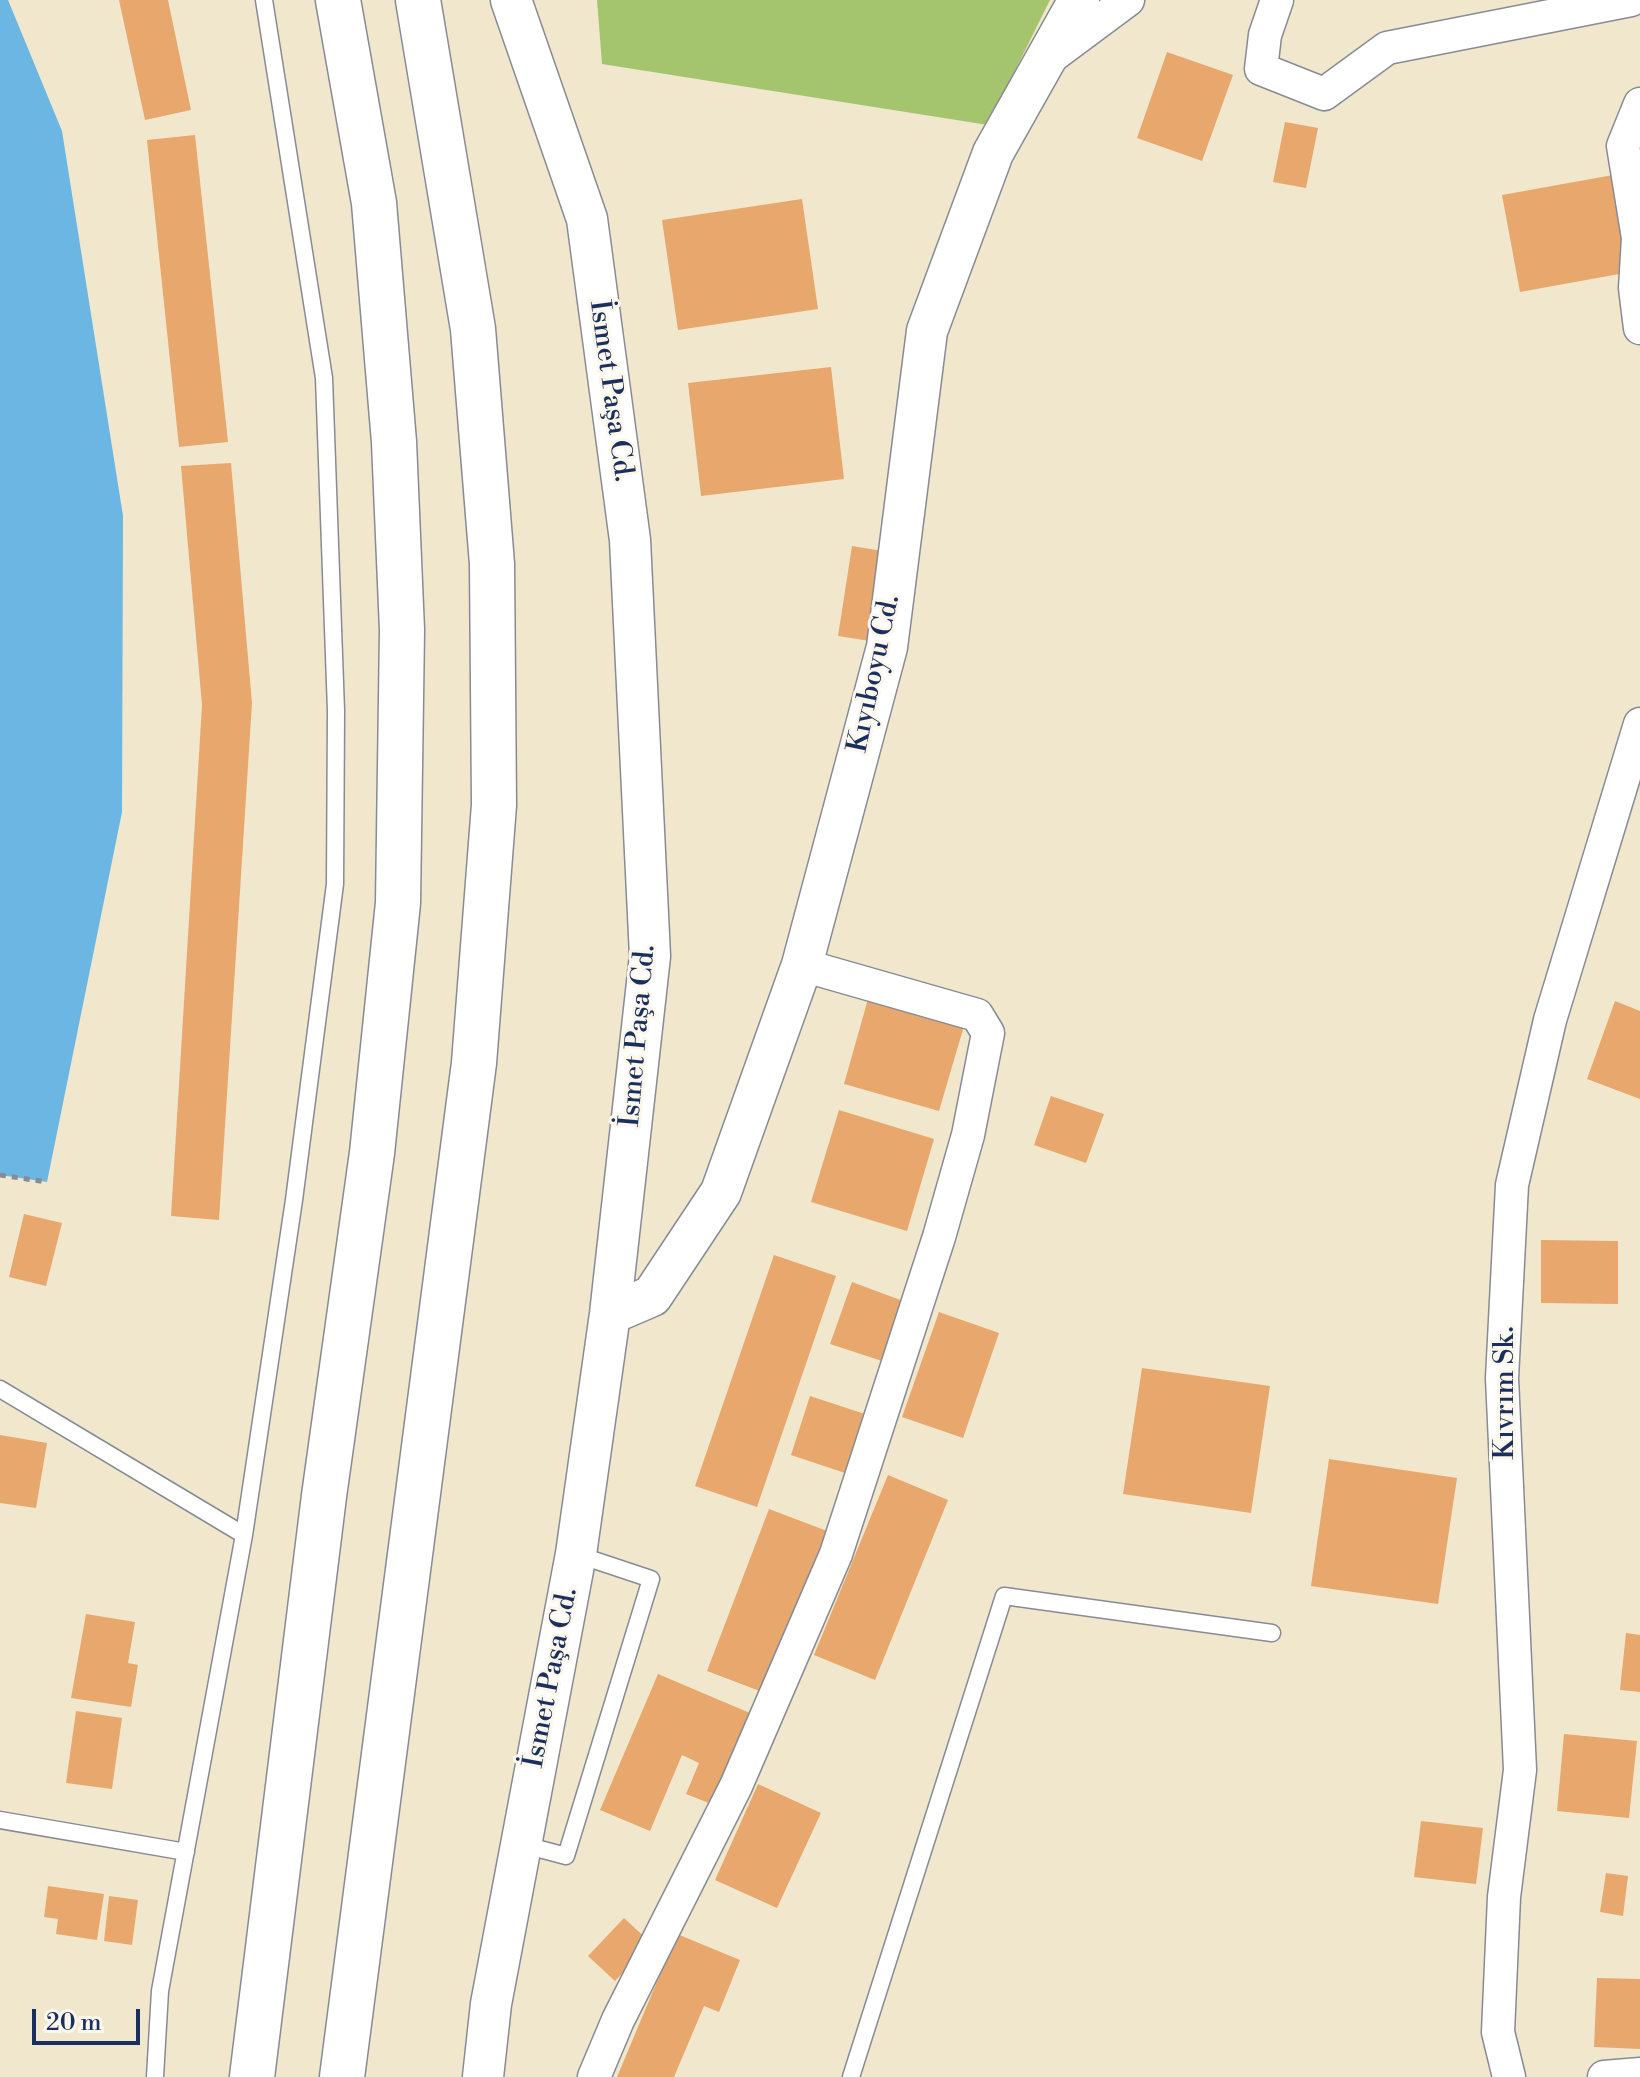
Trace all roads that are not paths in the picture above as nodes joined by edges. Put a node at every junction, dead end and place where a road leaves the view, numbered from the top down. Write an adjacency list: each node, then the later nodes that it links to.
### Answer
1 (264, 0): 16 (lane)
2 (338, 0): 25 (highway)
3 (418, 0): 23 (highway)
4 (511, 0): 14 (street, İsmet Paşa Cd.)
5 (1079, 0): 9 (street, Kıyıboyu Cd.)
6 (1128, 0): 9 (street)
7 (1277, 0): 8 (street)
8 (1631, 0)
9 (1044, 63): 13 (street, Kıyıboyu Cd.)
10 (1640, 104): 11 (street)
11 (1640, 328)
12 (1640, 724): 29 (street, Kıvrım Sk.)
13 (802, 965): 14 (street, Kıyıboyu Cd.); 27 (street)
14 (610, 1314): 17 (street, İsmet Paşa Cd.)
15 (0, 1389): 16 (lane)
16 (244, 1535): 21 (lane)
17 (576, 1554): 20 (street, İsmet Paşa Cd.); 20 (lane)
18 (1272, 1633): 28 (lane)
19 (0, 1820): 21 (lane)
20 (520, 1844): 26 (street, İsmet Paşa Cd.)
21 (186, 1852): 24 (lane)
22 (1640, 2074): 30 (street)
23 (342, 2075)
24 (155, 2077)
25 (252, 2077)
26 (483, 2077)
27 (594, 2077)
28 (851, 2077)
29 (1509, 2077)
30 (1604, 2077)

